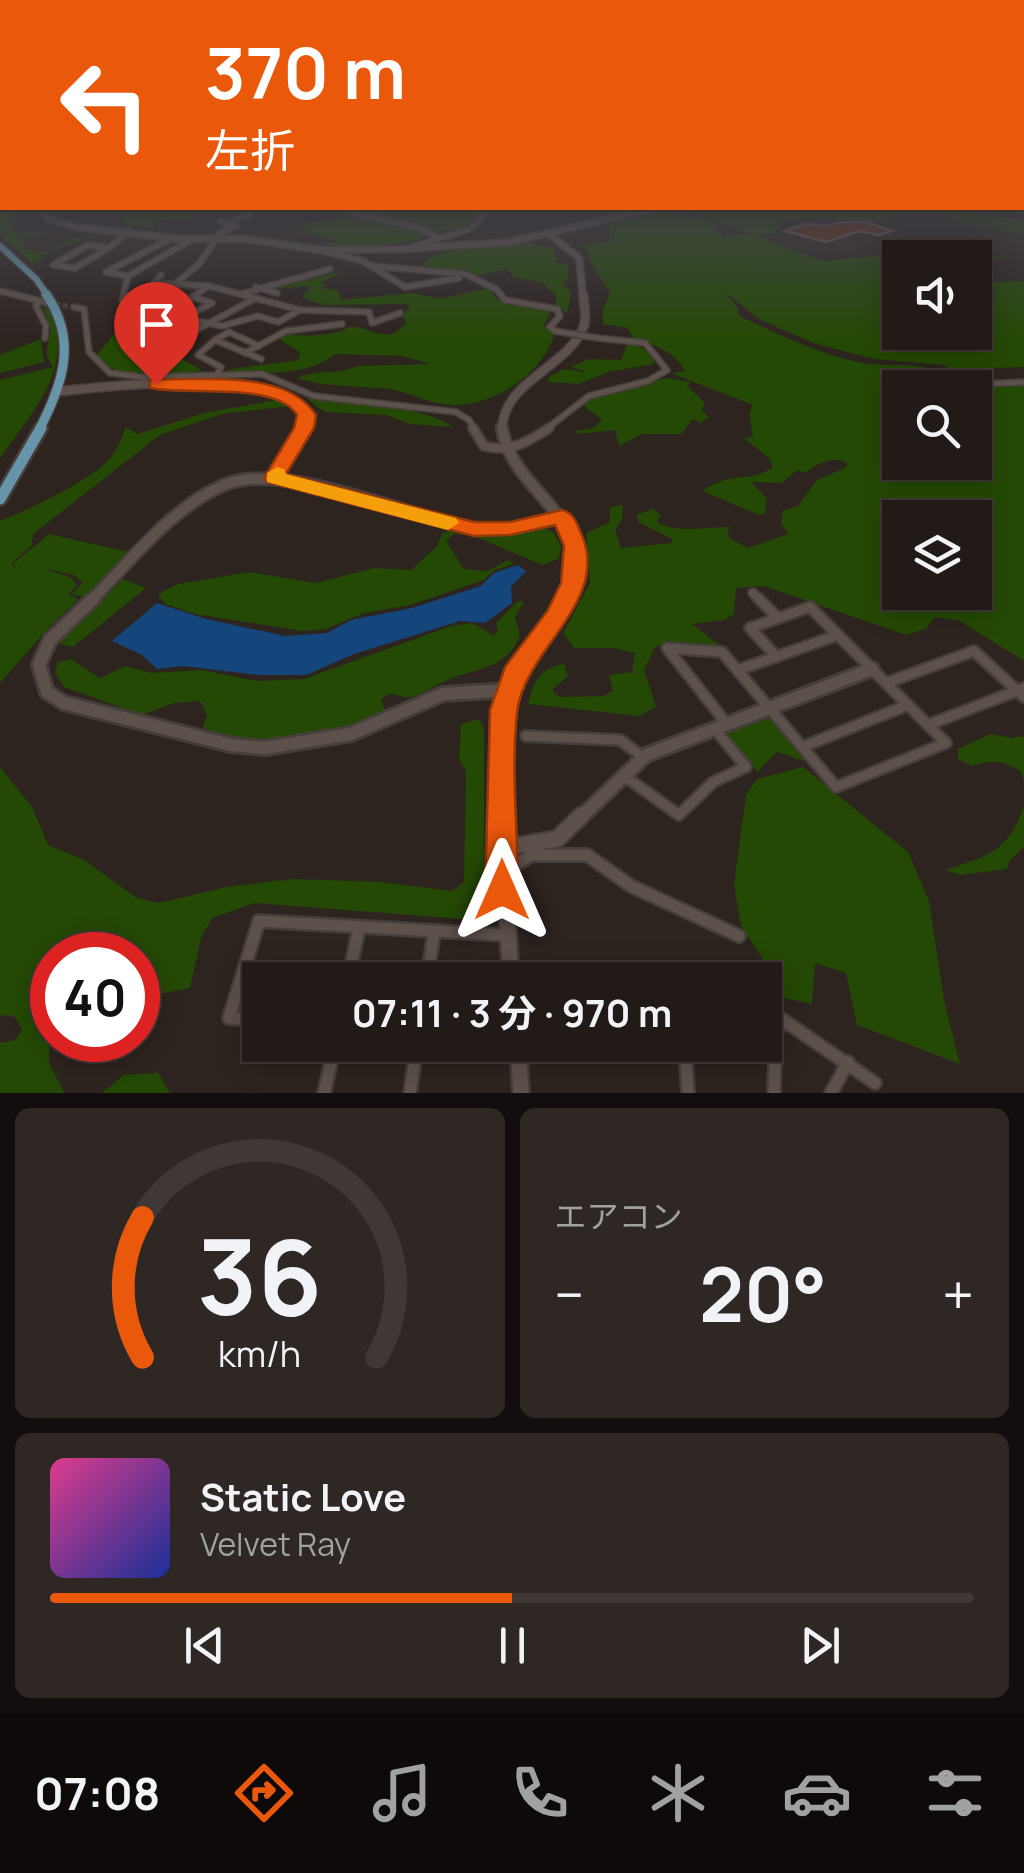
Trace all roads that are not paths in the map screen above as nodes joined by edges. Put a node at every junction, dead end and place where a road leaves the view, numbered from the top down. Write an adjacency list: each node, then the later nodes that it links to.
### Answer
1 (117, 241): 11 (street)
2 (166, 241): 10 (street)
3 (190, 241): 13 (street)
4 (217, 241): 22 (street)
5 (264, 241): 14 (street)
6 (426, 241): 12 (street)
7 (509, 241): 12 (street)
8 (558, 241): 48 (street)
9 (0, 246): 47 (main road)
10 (157, 246): 13 (street); 18 (street)
11 (109, 248): 11 (street)
12 (405, 249): 14 (street)
13 (177, 250): 18 (street)
14 (320, 250): 15 (street)
15 (373, 266): 19 (street); 21 (street)
16 (330, 269): 25 (street)
17 (161, 275): 22 (street)
18 (128, 276): 22 (street)
19 (466, 276): 20 (street); 21 (street)
20 (486, 280): 23 (street); 48 (street, bridge)
21 (446, 282): 27 (street)
22 (176, 284): 24 (street)
23 (475, 284)
24 (209, 286): 29 (street); 36 (street)
25 (256, 288): 28 (street); 29 (street)
26 (0, 291): 31 (street)
27 (457, 292)
28 (277, 293)
29 (241, 294): 30 (street)
30 (256, 298): 34 (street); 36 (street)
31 (39, 302): 32 (street); 39 (street)
32 (48, 303)
33 (74, 307): 44 (street)
34 (300, 310): 35 (street); 36 (street)
35 (400, 312)
36 (208, 324): 38 (street)
37 (342, 324): 41 (street)
38 (175, 333)
39 (45, 338)
40 (215, 340): 41 (street); 42 (street); 44 (street)
41 (259, 346): 42 (street)
42 (244, 353): 43 (street)
43 (260, 360)
44 (216, 376): 48 (street)
45 (1024, 382): 46 (street)
46 (992, 384)
47 (60, 391): 49 (street); 50 (main road)
48 (510, 449): 51 (street)
49 (274, 478): 51 (street); 59 (street)
50 (0, 499)
51 (562, 517): 59 (street)
52 (754, 593): 53 (street)
53 (778, 618): 54 (street); 55 (street)
54 (838, 635): 55 (street); 56 (street)
55 (776, 657): 57 (street)
56 (872, 669): 58 (street); 62 (street)
57 (738, 670): 62 (street); 63 (street)
58 (886, 683): 60 (street); 61 (street)
59 (508, 690): 69 (street)
60 (1022, 691): 64 (street)
61 (908, 705): 64 (street); 66 (street)
62 (768, 708): 63 (street); 66 (street)
63 (719, 725): 67 (street); 68 (street)
64 (928, 725): 66 (street)
65 (526, 736): 67 (street)
66 (802, 747)
67 (643, 758): 68 (street)
68 (623, 775): 69 (street)
69 (502, 848): 70 (street)
70 (502, 876): 73 (street); 74 (street)
71 (359, 928): 72 (street); 75 (street); 76 (street)
72 (434, 932): 73 (street); 77 (street)
73 (505, 935): 78 (street)
74 (739, 936)
75 (247, 962)
76 (352, 962)
77 (430, 962)
78 (508, 962)
79 (242, 978): 80 (street)
80 (242, 1019)
81 (330, 1062): 87 (street)
82 (415, 1062): 88 (street)
83 (519, 1062): 89 (street)
84 (686, 1062): 90 (street)
85 (848, 1062): 86 (street); 91 (street); 92 (street)
86 (875, 1082)
87 (324, 1093)
88 (410, 1093)
89 (521, 1093)
90 (688, 1093)
91 (774, 1093)
92 (831, 1093)

